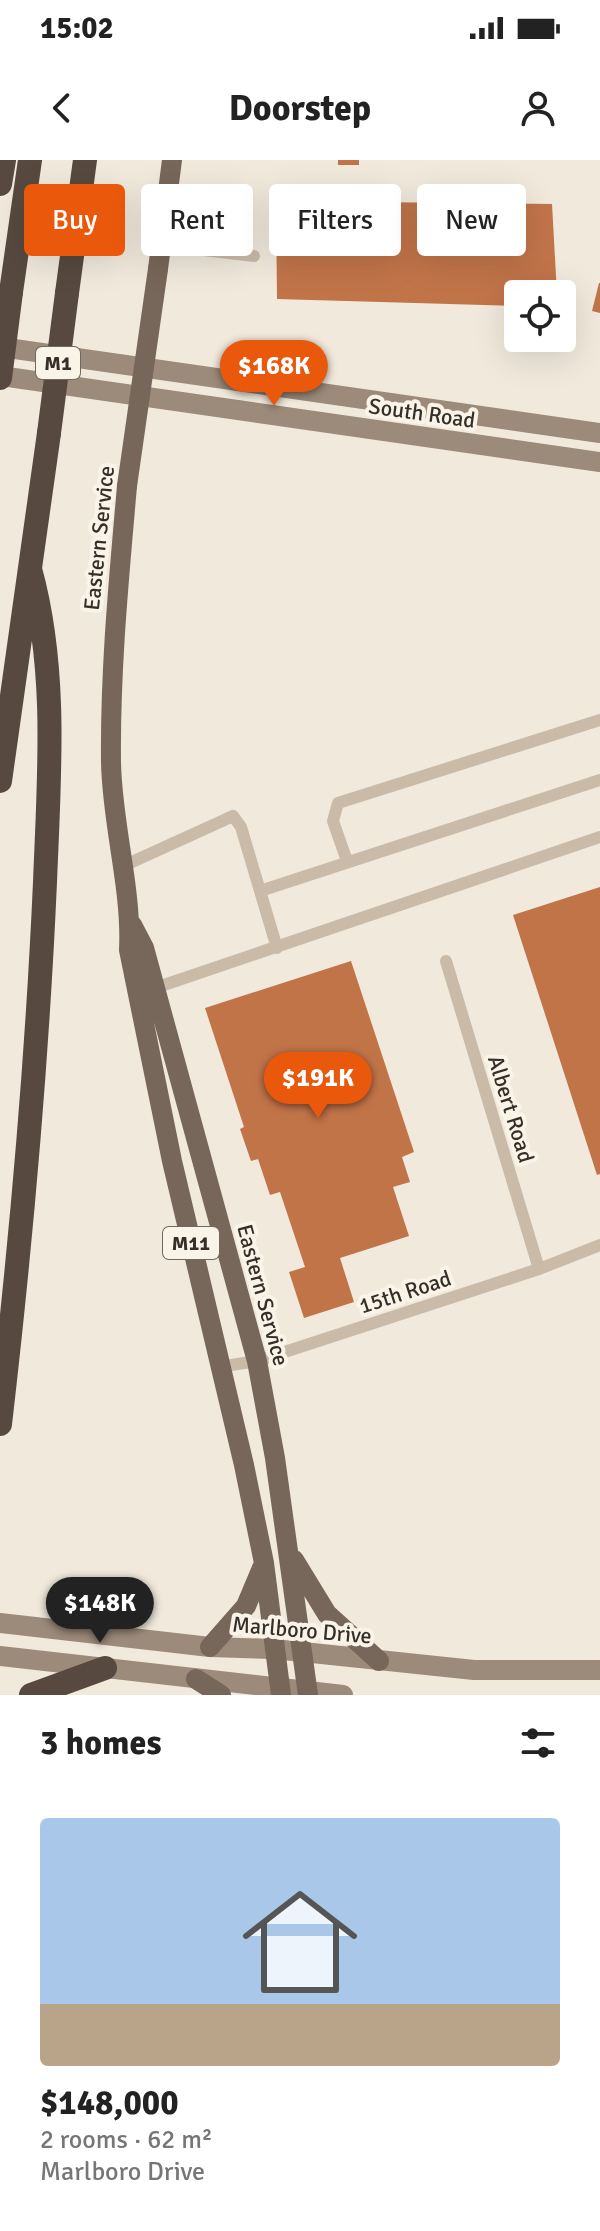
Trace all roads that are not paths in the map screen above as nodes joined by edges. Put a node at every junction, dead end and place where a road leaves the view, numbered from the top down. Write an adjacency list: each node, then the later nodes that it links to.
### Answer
1 (4, 160): 5 (highway)
2 (30, 160): 9 (highway, M1, bridge)
3 (85, 160): 12 (highway, M1, bridge)
4 (172, 160): 6 (main road, Eastern Service)
5 (0, 184)
6 (169, 184)
7 (160, 256): 18 (main road, Eastern Service / M11, bridge)
8 (0, 347): 10 (street, South Road)
9 (0, 377): 11 (street, South Road)
10 (600, 433)
11 (600, 462)
12 (30, 569): 15 (highway, M1); 28 (highway)
13 (600, 720): 17 (lane)
14 (600, 780): 17 (lane)
15 (0, 781)
16 (600, 837): 21 (lane)
17 (347, 861): 19 (lane)
18 (121, 867): 19 (lane); 20 (main road, Eastern Service / M11)
19 (260, 891): 21 (lane)
20 (131, 922): 23 (main road, Eastern Service / M11); 27 (main road, Eastern Service / M11)
21 (277, 948): 23 (lane)
22 (446, 961): 25 (lane, Albert Road)
23 (155, 988): 26 (main road, Eastern Service / M11)
24 (600, 1245): 25 (lane, 15th Road)
25 (539, 1269): 26 (lane, 15th Road)
26 (257, 1361): 27 (lane, 15th Road); 29 (main road, Eastern Service / M11)
27 (219, 1367): 30 (main road, Eastern Service / M11)
28 (0, 1424)
29 (287, 1545): 34 (main road, Eastern Service / M11); 36 (main road)
30 (264, 1563): 32 (main road); 33 (main road, Eastern Service / M11)
31 (0, 1623): 32 (street, Marlboro Drive)
32 (210, 1647): 33 (street, Marlboro Drive)
33 (274, 1649): 34 (street, Marlboro Drive); 40 (main road, Eastern Service / M11)
34 (300, 1652): 36 (street, Marlboro Drive); 41 (main road, Eastern Service / M11)
35 (0, 1656): 37 (street)
36 (379, 1661): 38 (street, Marlboro Drive)
37 (105, 1668): 39 (street); 42 (highway)
38 (600, 1670)
39 (196, 1679): 40 (street); 43 (main road)
40 (280, 1691): 41 (street)
41 (308, 1693): 44 (street)
42 (31, 1695)
43 (221, 1695)
44 (343, 1695)

